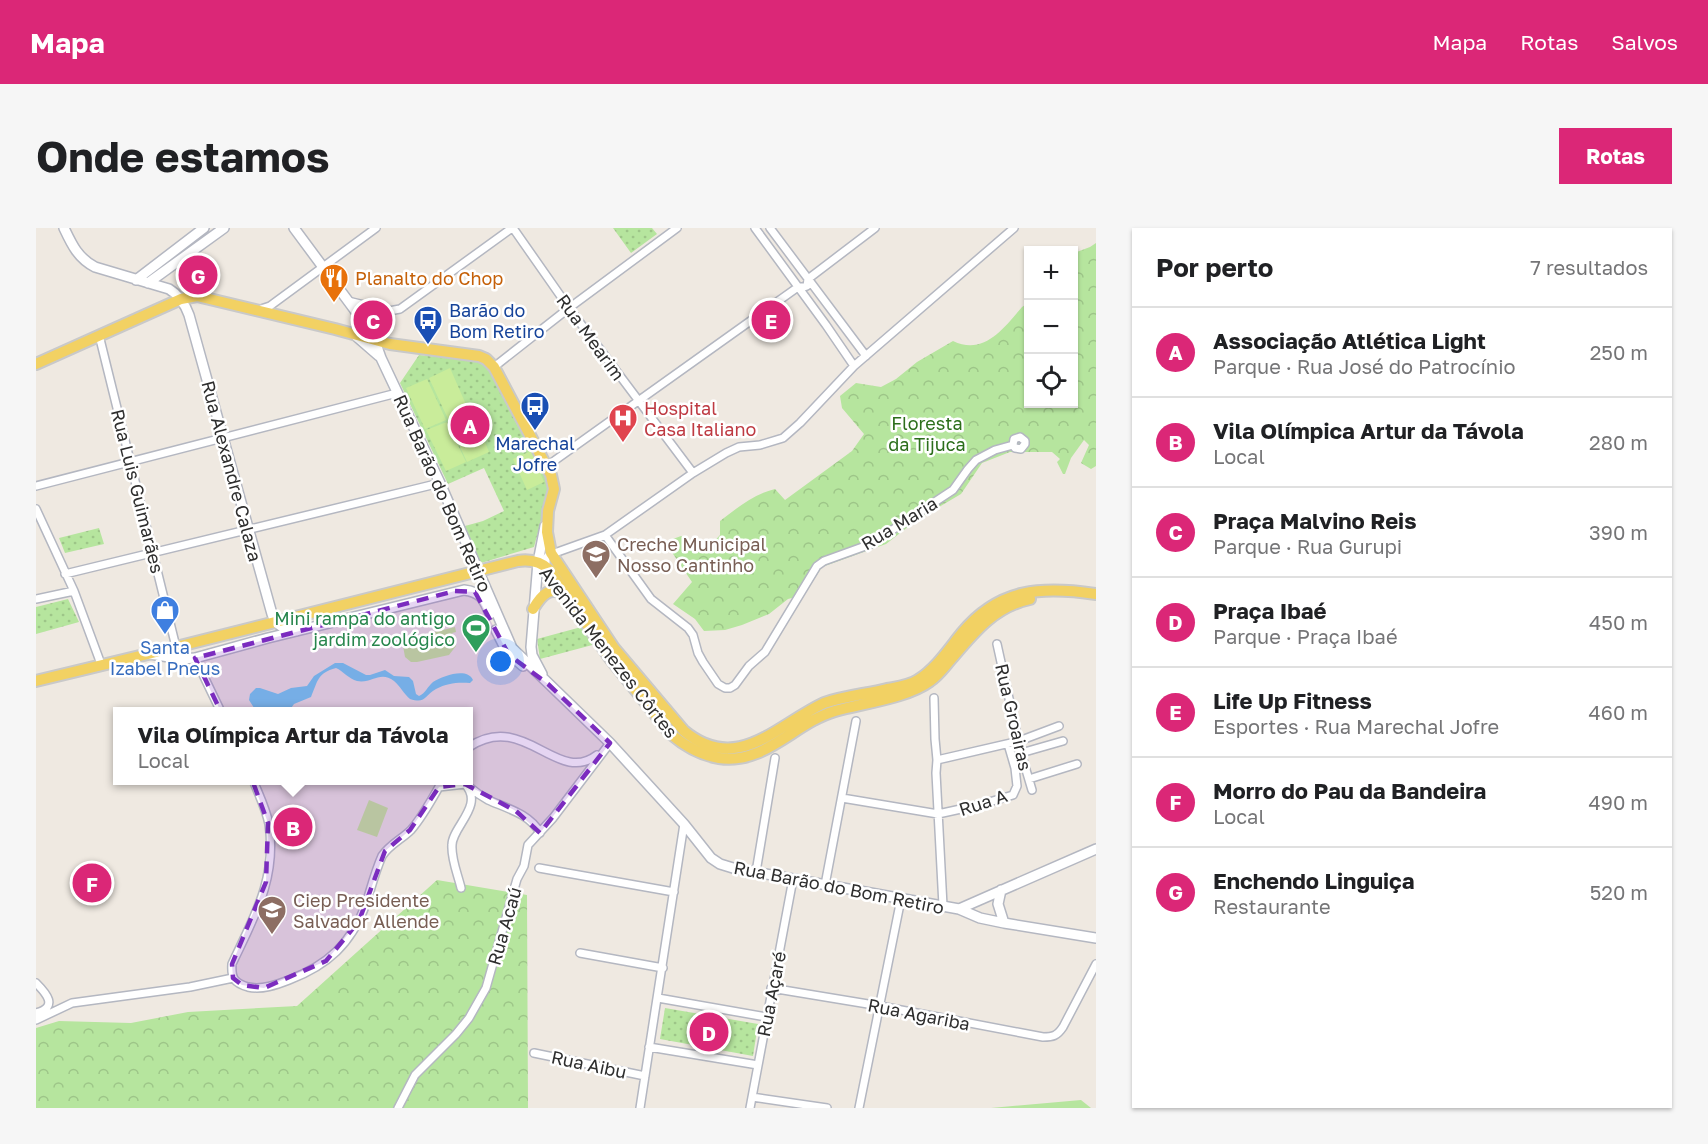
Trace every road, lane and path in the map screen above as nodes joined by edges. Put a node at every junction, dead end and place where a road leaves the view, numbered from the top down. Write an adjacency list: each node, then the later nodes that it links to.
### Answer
1 (64, 228): 14 (main road, Rua Barão do Bom Retiro)
2 (204, 228): 14 (main road)
3 (224, 228): 15 (main road)
4 (294, 228): 12 (main road)
5 (376, 228): 12 (street)
6 (512, 228): 18 (street); 19 (street, Rua Mearim)
7 (677, 228): 19 (street)
8 (755, 228): 16 (street)
9 (770, 228): 13 (street)
10 (875, 228): 13 (street)
11 (1014, 228): 24 (street)
12 (323, 267): 18 (main road); 20 (street)
13 (807, 277): 16 (street); 24 (street)
14 (136, 280): 15 (main road, Rua Barão do Bom Retiro)
15 (148, 284): 17 (main road, Rua Barão do Bom Retiro)
16 (797, 285): 27 (street); 30 (street)
17 (181, 299): 20 (main road, Rua Barão do Bom Retiro); 22 (main road); 31 (main road, Rua Alexandre Calaza)
18 (348, 301): 23 (main road)
19 (569, 309): 28 (street); 30 (street, Rua Mearim)
20 (258, 310): 21 (main road, Rua Barão do Bom Retiro)
21 (353, 334): 23 (main road, Rua Barão do Bom Retiro); 25 (main road, Rua Barão do Bom Retiro)
22 (99, 335): 26 (main road); 33 (street, Rua Luis Guimarães)
23 (375, 341): 25 (main road, Rua Barão do Bom Retiro); 28 (main road)
24 (866, 356): 27 (street)
25 (381, 358): 29 (main road, Rua Barão do Bom Retiro)
26 (36, 364)
27 (854, 366): 35 (street)
28 (494, 367): 34 (main road, Avenida Menezes Côrtes)
29 (397, 393): 31 (street); 36 (main road, Rua Barão do Bom Retiro)
30 (638, 400): 34 (street); 35 (street, Rua Mearim)
31 (223, 439): 33 (street); 40 (main road, Rua Alexandre Calaza)
32 (1013, 445): 41 (street, Rua Maria)
33 (130, 461): 37 (street); 42 (street, Rua Luis Guimarães)
34 (547, 466): 39 (main road, Avenida Menezes Côrtes)
35 (693, 474): 41 (street)
36 (440, 483): 40 (street); 45 (main road, Rua Barão do Bom Retiro)
37 (36, 486)
38 (36, 509): 46 (street)
39 (548, 511): 43 (main road, Avenida Menezes Côrtes); 44 (main road)
40 (248, 528): 42 (street); 53 (main road, Rua Alexandre Calaza)
41 (605, 535): 43 (street)
42 (153, 552): 46 (street); 56 (street, Rua Luis Guimarães)
43 (551, 553): 44 (street); 48 (main road, Avenida Menezes Côrtes)
44 (542, 564): 45 (main road); 51 (main road, Avenida Menezes Côrtes); 52 (main road)
45 (478, 570): 53 (main road); 61 (main road, Rua Barão do Bom Retiro)
46 (65, 574): 47 (street)
47 (74, 591): 49 (street); 59 (street)
48 (1096, 594)
49 (36, 599)
50 (1096, 601): 51 (main road, Avenida Menezes Côrtes)
51 (572, 603): 52 (main road)
52 (533, 609): 61 (main road)
53 (274, 621): 54 (main road); 56 (main road)
54 (296, 631): 58 (main road, Rua Barão do Bom Retiro); 61 (main road, Rua Barão do Bom Retiro)
55 (997, 644): 66 (street, Rua Groairas)
56 (176, 646): 57 (main road)
57 (148, 654): 58 (main road, Rua Barão do Bom Retiro); 59 (main road)
58 (195, 658): 63 (street)
59 (101, 664): 60 (main road)
60 (36, 681)
61 (548, 684): 68 (main road, Rua Barão do Bom Retiro)
62 (934, 698): 73 (street)
63 (219, 707)
64 (856, 721): 80 (street)
65 (1059, 726): 66 (street)
66 (1019, 741): 70 (street); 71 (street, Rua Groairas)
67 (1063, 741): 71 (street)
68 (610, 743): 69 (street); 82 (main road, Rua Barão do Bom Retiro); 83 (street, Rua Acaú)
69 (473, 744)
70 (1008, 744): 73 (street); 81 (street, Rua A)
71 (1021, 753): 75 (street, Rua Groairas)
72 (776, 758): 86 (street)
73 (937, 760): 81 (street)
74 (1077, 765): 75 (street)
75 (1029, 779): 79 (street, Rua Groairas)
76 (255, 785): 100 (street)
77 (440, 785): 100 (street)
78 (468, 786): 83 (street); 89 (street)
79 (1032, 790)
80 (842, 798): 81 (street); 88 (street)
81 (938, 814): 93 (street)
82 (684, 824): 86 (main road, Rua Barão do Bom Retiro); 91 (street)
83 (540, 833): 114 (street, Rua Acaú)
84 (1096, 849): 90 (main road)
85 (539, 868): 91 (street)
86 (756, 872): 87 (main road, Rua Barão do Bom Retiro)
87 (793, 879): 88 (main road, Rua Barão do Bom Retiro); 102 (street, Rua Açaré)
88 (825, 885): 92 (main road, Rua Barão do Bom Retiro)
89 (461, 888)
90 (1001, 890): 94 (main road); 95 (main road)
91 (674, 891): 99 (street)
92 (901, 899): 93 (main road, Rua Barão do Bom Retiro); 104 (street)
93 (943, 906): 94 (main road, Rua Barão do Bom Retiro)
94 (959, 909): 95 (main road, Rua Barão do Bom Retiro)
95 (1004, 923): 96 (main road, Rua Barão do Bom Retiro)
96 (1096, 938)
97 (580, 953): 99 (street)
98 (1096, 964): 104 (street, Rua Agariba)
99 (663, 968): 103 (street)
100 (233, 978): 107 (street)
101 (36, 982): 105 (street)
102 (771, 988): 104 (street, Rua Agariba); 106 (street, Rua Açaré)
103 (657, 998): 106 (street); 108 (street)
104 (880, 1006): 118 (street)
105 (36, 1013)
106 (766, 1017): 110 (street, Rua Açaré)
107 (36, 1020)
108 (649, 1047): 110 (street); 111 (street)
109 (534, 1053): 111 (street, Rua Aibu)
110 (758, 1065): 112 (street, Rua Açaré)
111 (645, 1076): 115 (street)
112 (752, 1097): 113 (street); 116 (street, Rua Açaré)
113 (809, 1107): 117 (street)
114 (398, 1108)
115 (640, 1108)
116 (750, 1108)
117 (827, 1108)
118 (859, 1108)

